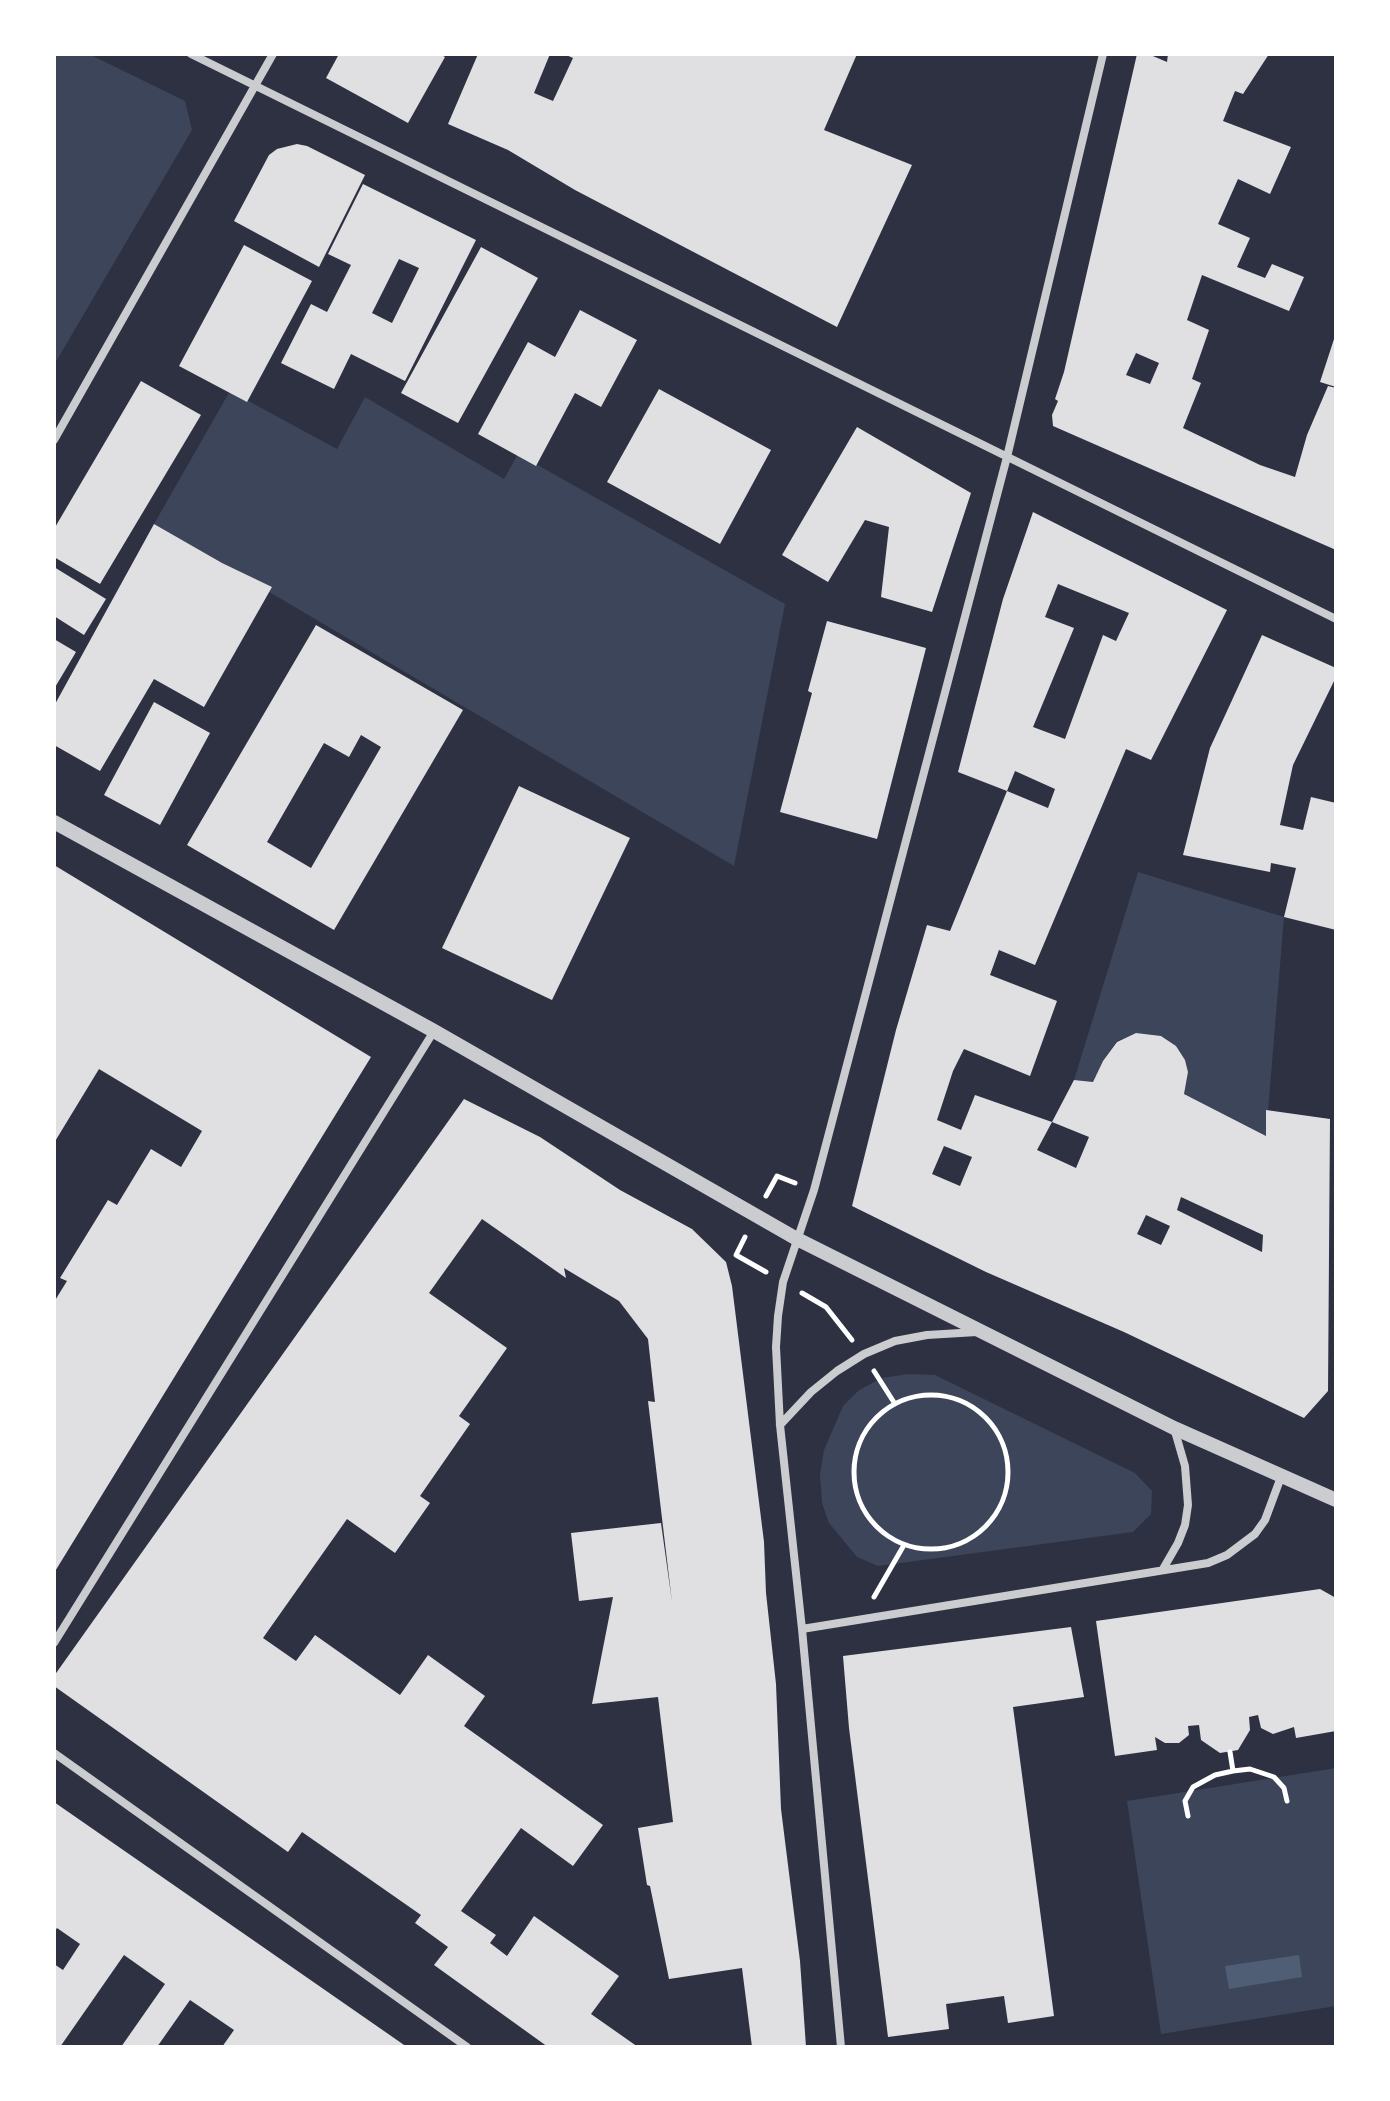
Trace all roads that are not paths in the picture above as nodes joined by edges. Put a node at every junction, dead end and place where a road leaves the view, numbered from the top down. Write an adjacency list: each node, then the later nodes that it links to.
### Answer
1 (191, 54): 4 (street)
2 (273, 54): 4 (street)
3 (1103, 54): 6 (street)
4 (254, 85): 5 (street); 6 (street)
5 (54, 440)
6 (1007, 457): 7 (street); 10 (street)
7 (1336, 619)
8 (54, 822): 9 (street)
9 (434, 1031): 10 (street); 18 (street)
10 (797, 1239): 11 (street); 12 (street)
11 (980, 1332): 12 (street); 13 (street)
12 (780, 1425): 17 (street)
13 (1174, 1428): 14 (street); 16 (street)
14 (1281, 1477): 15 (street); 16 (street)
15 (1336, 1500)
16 (1163, 1569): 17 (street)
17 (802, 1629): 21 (street)
18 (54, 1643)
19 (54, 1753): 20 (street)
20 (467, 2047)
21 (841, 2047)

